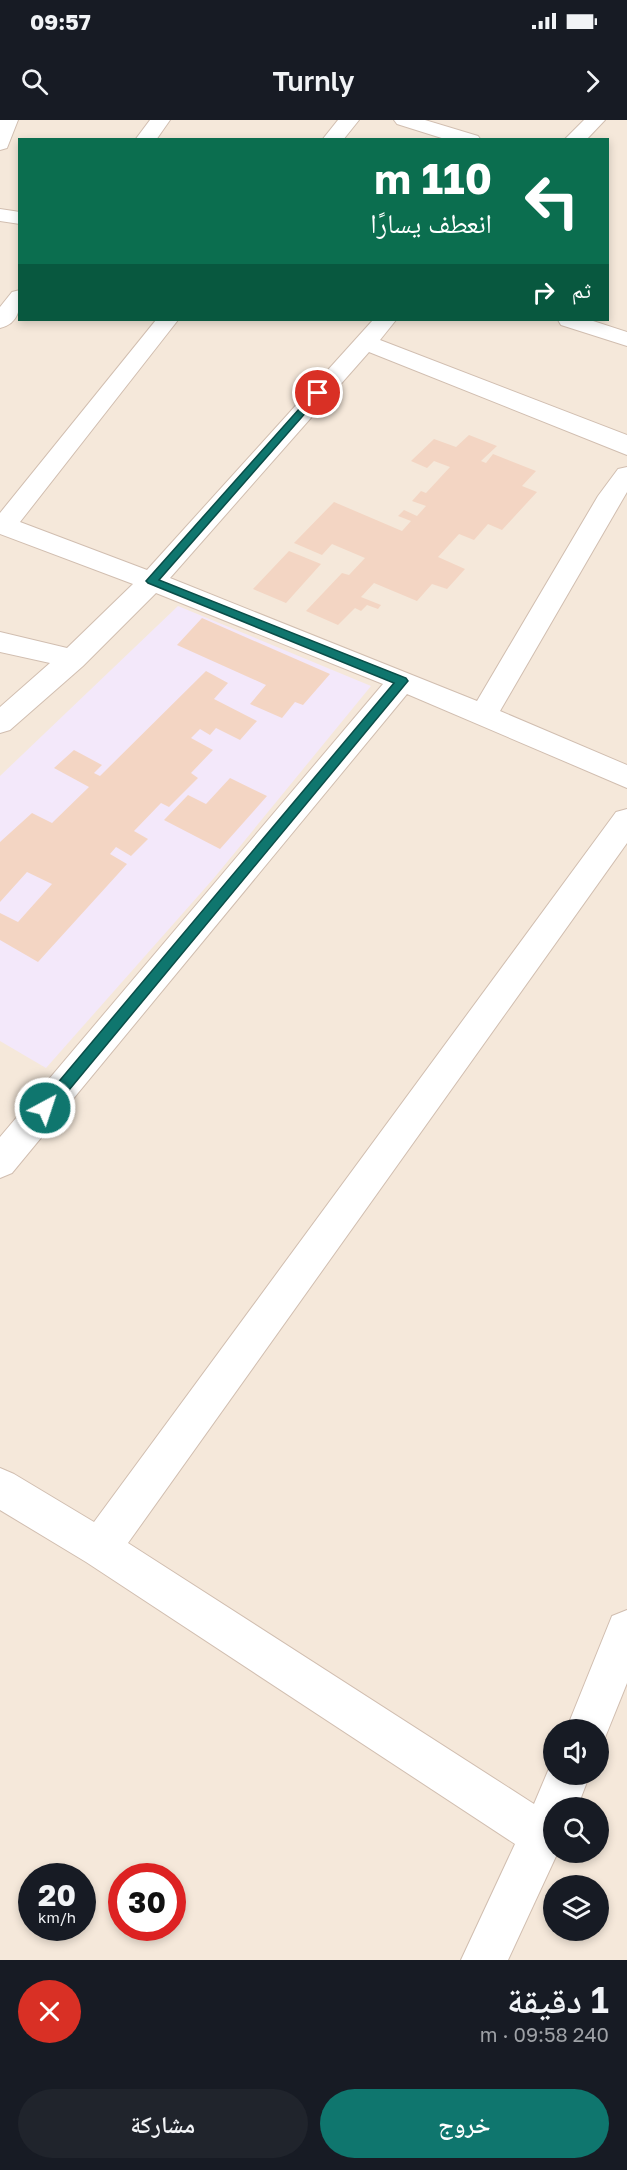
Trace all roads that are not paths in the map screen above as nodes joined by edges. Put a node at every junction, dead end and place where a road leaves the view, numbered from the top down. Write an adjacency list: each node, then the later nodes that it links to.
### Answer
1 (8, 120): 10 (street)
2 (160, 120): 6 (street)
3 (350, 120): 7 (street)
4 (404, 120): 8 (street)
5 (595, 120): 9 (street)
6 (146, 138)
7 (334, 138)
8 (464, 138)
9 (576, 138)
10 (0, 144)
11 (0, 215): 12 (street)
12 (18, 218)
13 (18, 299): 14 (street)
14 (0, 321)
15 (166, 321): 23 (street)
16 (384, 321): 19 (street)
17 (572, 321): 18 (street)
18 (627, 339)
19 (364, 342): 20 (street); 24 (street)
20 (627, 447)
21 (627, 476): 22 (street)
22 (619, 499): 28 (street)
23 (2, 525): 24 (street)
24 (152, 581): 26 (street); 27 (street)
25 (0, 642): 26 (street)
26 (73, 659): 29 (street)
27 (402, 681): 28 (street); 32 (street)
28 (484, 714): 30 (street)
29 (0, 723)
30 (627, 777)
31 (627, 820): 34 (street)
32 (0, 1162)
33 (0, 1488): 34 (street)
34 (100, 1548): 37 (street)
35 (627, 1631): 36 (street)
36 (591, 1719)
37 (543, 1814)
38 (543, 1833): 39 (street)
39 (484, 1960)

